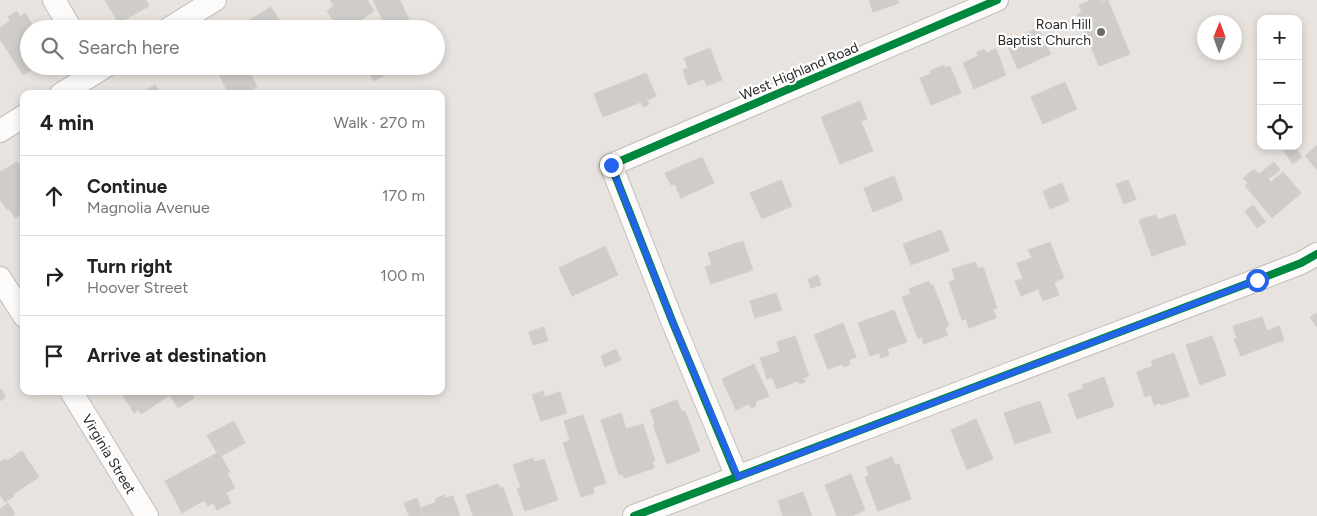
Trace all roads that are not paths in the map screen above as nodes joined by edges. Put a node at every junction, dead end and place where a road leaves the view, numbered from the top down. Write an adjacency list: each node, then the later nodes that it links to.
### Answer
1 (54, 0): 4 (street)
2 (215, 0): 5 (street)
3 (997, 0): 14 (street, West Highland Road)
4 (65, 20)
5 (183, 20)
6 (88, 75): 7 (street)
7 (67, 90)
8 (20, 118): 9 (street)
9 (0, 131)
10 (1317, 254): 14 (street)
11 (0, 278): 12 (street)
12 (20, 310)
13 (73, 395): 15 (street, Virginia Street)
14 (738, 477): 16 (street)
15 (147, 516)
16 (634, 516)

